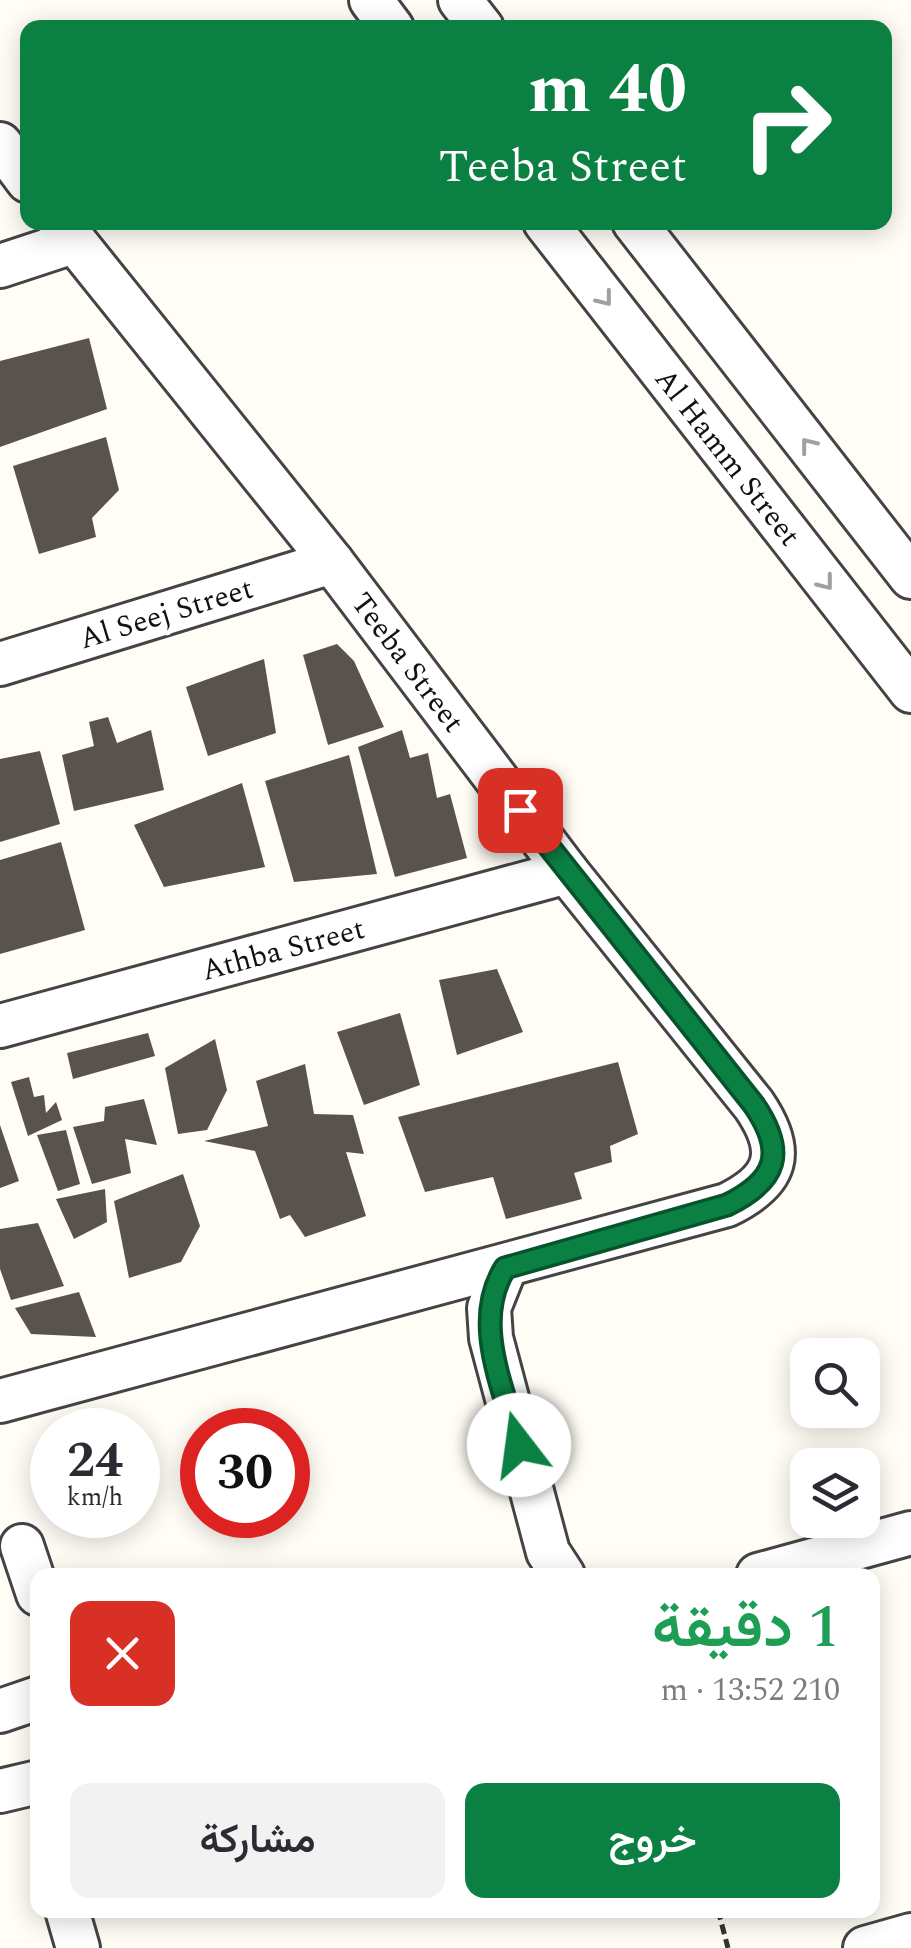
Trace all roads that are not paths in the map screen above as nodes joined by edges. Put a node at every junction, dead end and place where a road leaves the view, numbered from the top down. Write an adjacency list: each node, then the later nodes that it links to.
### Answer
1 (460, 0): 2 (street)
2 (476, 20)
3 (0, 144): 4 (street)
4 (20, 170)
5 (551, 230): 12 (street, Al Hamm Street, one-way to 12)
6 (640, 230): 10 (street, one-way to 6)
7 (66, 232): 8 (street); 9 (street, Teeba Street)
8 (0, 266)
9 (332, 562): 11 (street, Al Seej Street); 13 (street, Teeba Street)
10 (911, 577)
11 (0, 664)
12 (911, 691)
13 (567, 872): 14 (street, Athba Street); 15 (street, Teeba Street)
14 (0, 1026)
15 (505, 1268): 16 (street, Teeba Street); 19 (street)
16 (0, 1401)
17 (911, 1533): 20 (street)
18 (22, 1546): 21 (street)
19 (558, 1568)
20 (784, 1568)
21 (30, 1570)
22 (30, 1701): 23 (street)
23 (0, 1711)
24 (69, 1918): 26 (street)
25 (911, 1935): 27 (street)
26 (78, 1948)
27 (865, 1948)

